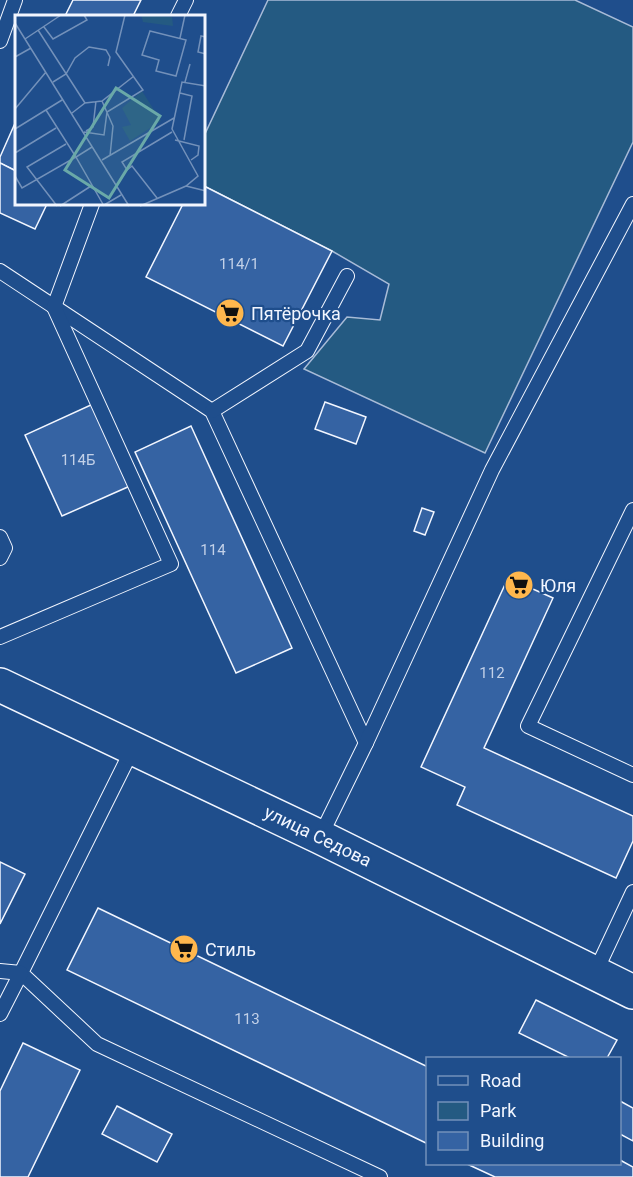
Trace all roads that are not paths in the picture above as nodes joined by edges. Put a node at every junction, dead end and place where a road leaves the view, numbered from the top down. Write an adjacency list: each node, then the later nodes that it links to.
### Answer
1 (15, 0): 4 (lane)
2 (186, 0): 3 (lane)
3 (178, 15)
4 (0, 41)
5 (633, 204): 16 (lane)
6 (91, 206): 9 (lane)
7 (0, 271): 9 (lane)
8 (347, 276): 10 (lane)
9 (54, 307): 10 (lane); 14 (lane)
10 (212, 411): 16 (lane)
11 (633, 510): 18 (lane)
12 (0, 537): 13 (lane)
13 (0, 558)
14 (0, 637)
15 (0, 685): 17 (main road, улица Седова)
16 (366, 743): 19 (lane)
17 (134, 748): 19 (main road, улица Седова); 23 (lane)
18 (633, 776)
19 (320, 837): 22 (main road, улица Седова)
20 (633, 892): 22 (lane)
21 (0, 971): 23 (lane)
22 (595, 973): 24 (main road, улица Седова)
23 (21, 974): 25 (lane); 26 (lane)
24 (633, 992)
25 (0, 1014)
26 (376, 1176)

